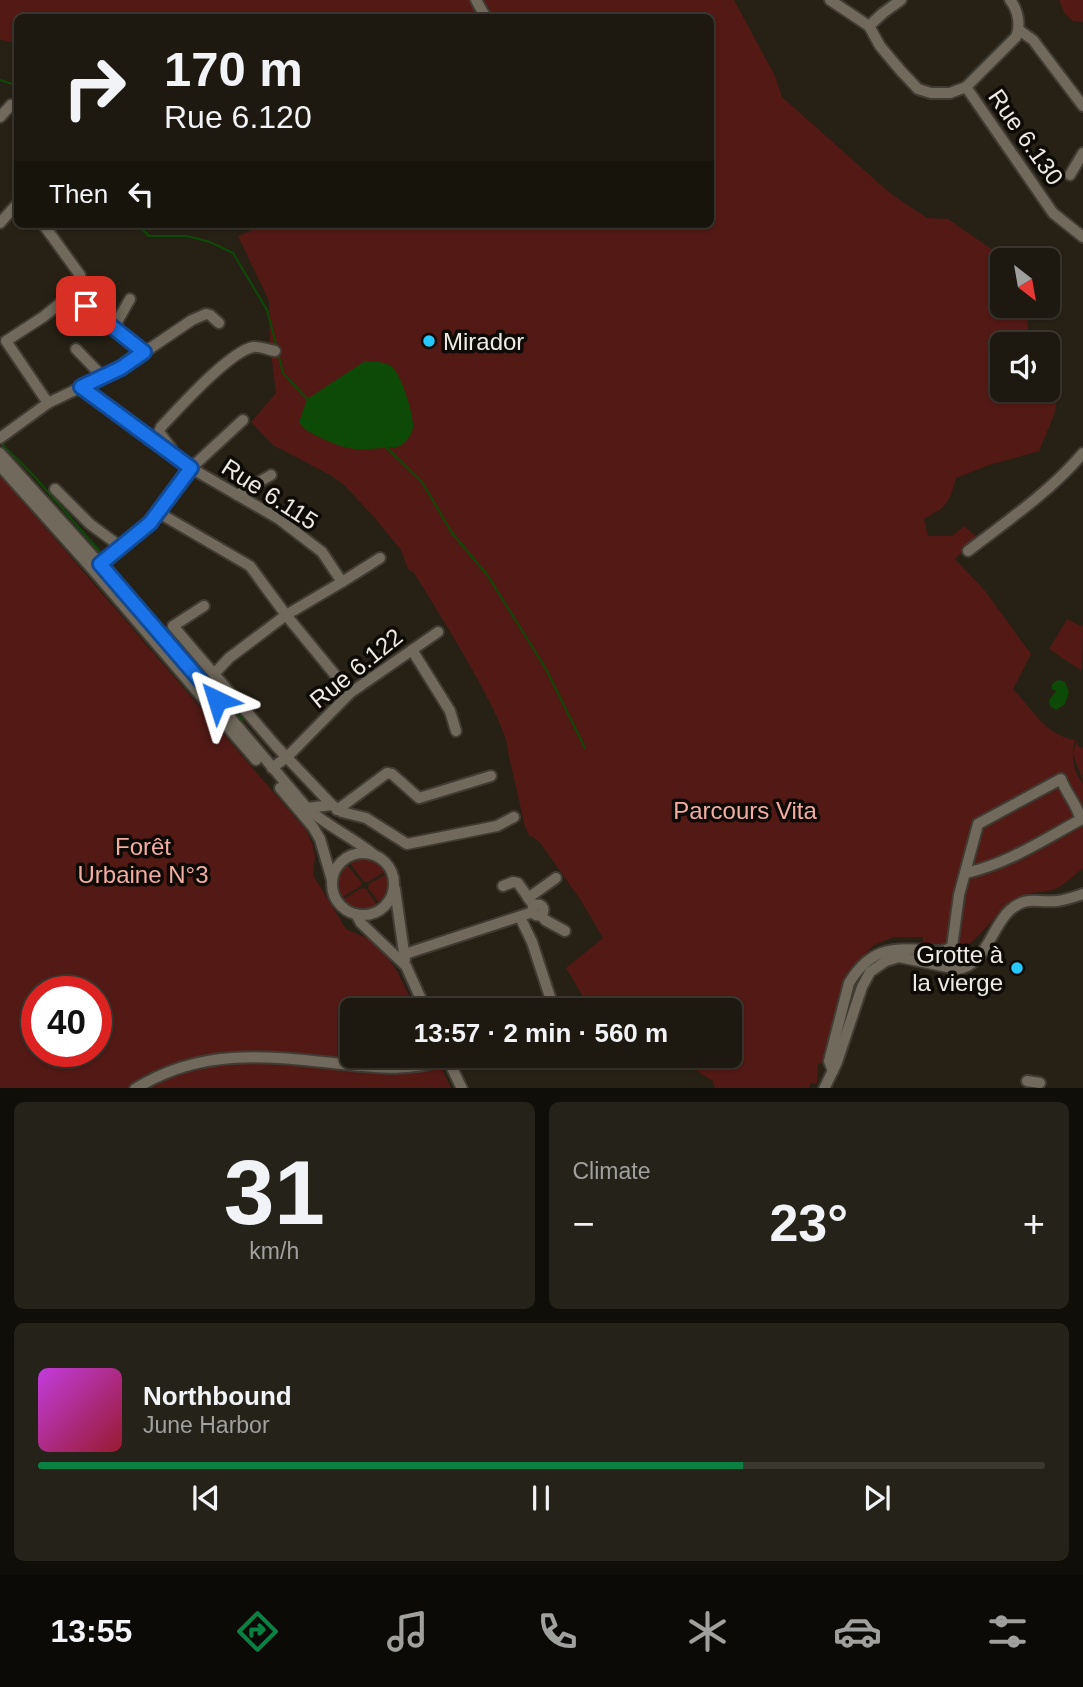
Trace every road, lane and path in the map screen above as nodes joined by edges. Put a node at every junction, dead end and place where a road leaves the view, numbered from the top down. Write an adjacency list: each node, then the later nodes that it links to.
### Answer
1 (830, 0): 4 (street)
2 (901, 0): 4 (street)
3 (1015, 2): 5 (street)
4 (869, 26): 6 (street)
5 (1019, 30): 6 (street); 8 (street)
6 (966, 87): 15 (street, Rue 6.130)
7 (9, 104): 9 (street)
8 (1083, 106)
9 (0, 117)
10 (1083, 153): 11 (street)
11 (1070, 175)
12 (14, 207): 13 (street)
13 (0, 223)
14 (46, 228): 16 (street)
15 (1083, 237)
16 (68, 296): 19 (street); 25 (street)
17 (130, 299): 19 (street)
18 (219, 323): 22 (street)
19 (114, 327): 22 (street)
20 (76, 349): 23 (street)
21 (275, 351): 30 (street)
22 (144, 352): 23 (street)
23 (103, 377): 24 (street)
24 (81, 387): 25 (street); 30 (street, Rue 6.115)
25 (48, 403): 27 (street)
26 (243, 419): 32 (street)
27 (0, 438)
28 (0, 453): 40 (street)
29 (1083, 453): 38 (street)
30 (177, 456): 32 (street, Rue 6.115)
31 (0, 466): 58 (street)
32 (191, 468): 35 (street, Rue 6.115); 36 (street)
33 (271, 475): 35 (street)
34 (55, 489): 37 (street)
35 (237, 495): 41 (street, Rue 6.115)
36 (159, 513): 37 (street); 43 (street)
37 (121, 548): 40 (street)
38 (968, 551)
39 (380, 558): 41 (street)
40 (100, 564): 50 (street)
41 (342, 582): 43 (street)
42 (204, 606): 46 (street)
43 (286, 615): 46 (street); 47 (street)
44 (438, 632): 45 (street, Rue 6.122)
45 (412, 650): 47 (street, Rue 6.122); 48 (street)
46 (214, 674): 49 (street)
47 (350, 693): 49 (street, Rue 6.122)
48 (456, 731)
49 (287, 757): 50 (street, Rue 6.122); 53 (street)
50 (272, 768): 52 (street)
51 (491, 776): 53 (street)
52 (307, 808): 53 (street); 55 (street)
53 (334, 808): 54 (street)
54 (514, 817)
55 (373, 854): 58 (street); 59 (street)
56 (966, 873): 56 (street); 73 (street)
57 (556, 878): 62 (street)
58 (332, 880): 63 (street)
59 (395, 885): 63 (street); 67 (street)
60 (503, 886): 62 (street)
61 (1083, 894): 73 (street)
62 (536, 910): 64 (street); 65 (street); 66 (street)
63 (356, 914): 68 (street)
64 (520, 917): 67 (street); 70 (street)
65 (565, 931)
66 (548, 935)
67 (405, 954): 68 (street)
68 (406, 966): 69 (street)
69 (421, 998)
70 (550, 998)
71 (340, 1064): 76 (street)
72 (452, 1068): 77 (street)
73 (833, 1071): 78 (street)
74 (1027, 1081): 75 (street)
75 (1040, 1083)
76 (135, 1088)
77 (462, 1088)
78 (824, 1088)

